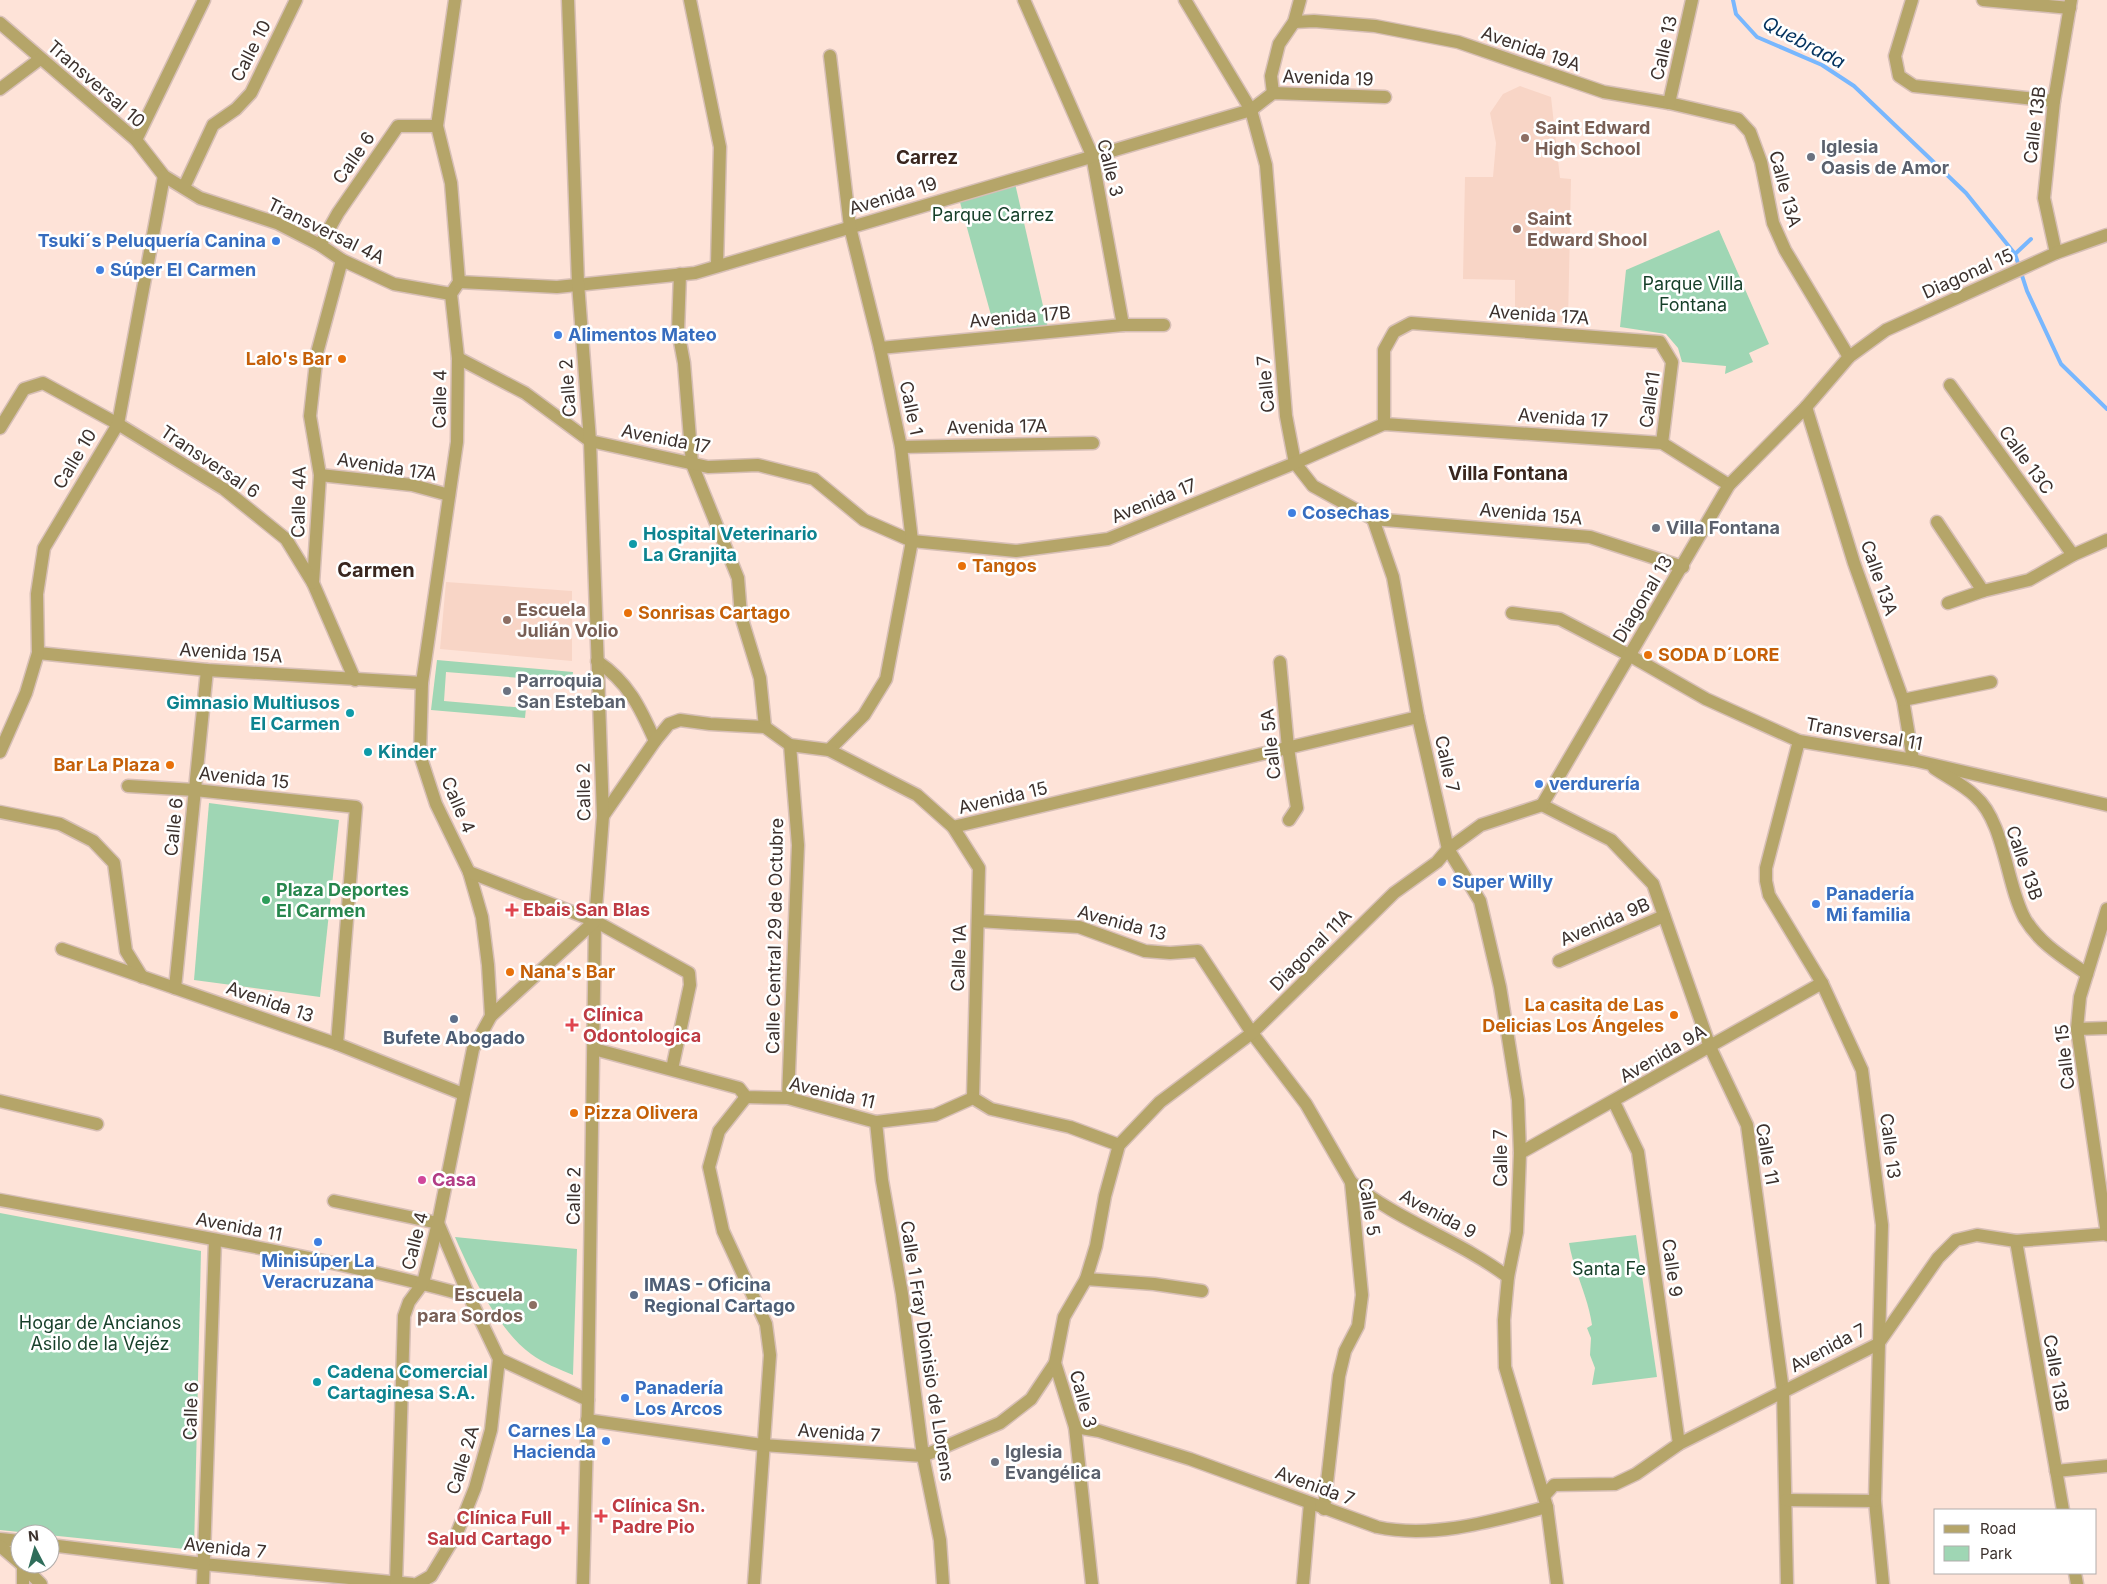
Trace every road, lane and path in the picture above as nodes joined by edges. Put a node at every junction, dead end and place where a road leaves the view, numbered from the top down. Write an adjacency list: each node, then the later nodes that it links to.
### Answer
1 (204, 0): 25 (street)
2 (296, 0): 28 (street, Calle 10)
3 (456, 0): 23 (street)
4 (568, 0): 37 (street, Calle 2)
5 (690, 0): 34 (street)
6 (1024, 0): 26 (street, Calle 3)
7 (1185, 0): 22 (street, Calle 7)
8 (1300, 0): 14 (street)
9 (1692, 0): 21 (street, Calle 13)
10 (1912, 0): 20 (street)
11 (1983, 0): 12 (street)
12 (2071, 4): 20 (street, Calle 13B)
13 (0, 22): 16 (street, Transversal 10)
14 (1294, 22): 18 (street); 21 (street, Avenida 19A)
15 (830, 56): 29 (street, Calle 1)
16 (40, 58): 17 (street); 25 (street, Transversal 10)
17 (0, 89)
18 (1273, 93): 19 (street, Avenida 19); 22 (street, Avenida 19)
19 (1385, 97)
20 (2054, 101): 32 (street, Calle 13B)
21 (1669, 103): 24 (street, Avenida 19A)
22 (1252, 110): 26 (street, Avenida 19); 54 (street, Calle 7)
23 (436, 126): 31 (street, Calle 6); 36 (street)
24 (1750, 132): 42 (street, Calle 13A)
25 (136, 140): 27 (street, Transversal 10)
26 (1092, 155): 29 (street, Avenida 19); 39 (street, Calle 3)
27 (164, 176): 28 (street, Transversal 4A); 47 (street, Calle 10)
28 (184, 187): 31 (street, Transversal 4A)
29 (850, 227): 34 (street, Avenida 19); 41 (street, Calle 1)
30 (2107, 235): 32 (street, Diagonal 15)
31 (320, 245): 33 (street, Transversal 4A)
32 (2056, 253): 42 (street, Diagonal 15)
33 (342, 260): 38 (street, Transversal 4A); 56 (street, Calle 4A)
34 (718, 265): 35 (street, Avenida 19)
35 (680, 274): 37 (street, Avenida 19); 55 (street)
36 (459, 282): 37 (street, Avenida 19); 38 (street)
37 (578, 283): 50 (street, Calle 2)
38 (451, 294): 43 (street, Calle 4)
39 (1123, 325): 40 (street, Avenida 17B); 41 (street, Avenida 17B)
40 (1164, 325)
41 (880, 348): 53 (street, Calle 1)
42 (1848, 356): 46 (street, Diagonal 13)
43 (458, 358): 50 (street); 58 (street, Calle 4)
44 (1672, 362): 48 (street, Avenida 17A); 52 (street, Calle11)
45 (1950, 385): 63 (street, Calle 13C)
46 (1806, 407): 57 (street, Diagonal 13); 77 (street, Calle 13A)
47 (118, 424): 49 (street); 65 (street, Transversal 6); 69 (street, Calle 10)
48 (1384, 424): 52 (street, Avenida 17); 54 (street, Avenida 17)
49 (0, 428)
50 (590, 441): 55 (street, Avenida 17); 71 (street, Calle 2)
51 (1093, 443): 53 (street, Avenida 17A)
52 (1662, 443): 57 (street, Avenida 17)
53 (901, 447): 62 (street, Calle 1)
54 (1295, 463): 59 (street, Calle 7); 62 (street, Avenida 17)
55 (692, 464): 62 (street, Avenida 17); 79 (street)
56 (320, 475): 58 (street, Avenida 17A); 65 (street, Calle 4A)
57 (1729, 485): 64 (street, Diagonal 13)
58 (449, 495): 76 (street, Calle 4)
59 (1373, 519): 64 (street, Avenida 15A); 78 (street, Calle 7)
60 (1937, 522): 66 (street)
61 (2107, 540): 63 (street)
62 (912, 541): 84 (street, Calle 1)
63 (2073, 555): 66 (street)
64 (1682, 567): 70 (street, Diagonal 13)
65 (313, 583): 74 (street, Calle 4A)
66 (1982, 591): 67 (street)
67 (1948, 603)
68 (1512, 613): 70 (street)
69 (38, 653): 73 (street, Avenida 15A); 85 (street, Calle 10)
70 (1630, 655): 81 (street, Transversal 11); 90 (street, Diagonal 13)
71 (597, 661): 80 (street); 93 (street, Calle 2)
72 (1280, 662): 83 (street, Calle 5A)
73 (207, 670): 74 (street, Avenida 15A); 89 (street, Calle 6)
74 (355, 680): 76 (street, Avenida 15A)
75 (1991, 682): 77 (street)
76 (422, 683): 97 (street, Calle 4)
77 (1903, 700): 86 (street, Calle 13A)
78 (1418, 718): 83 (street, Avenida 15); 96 (street, Calle 7)
79 (765, 727): 80 (street); 82 (street, Avenida 15)
80 (654, 741): 93 (street)
81 (1799, 741): 86 (street, Transversal 11); 109 (street, Calle 13)
82 (790, 745): 84 (street, Avenida 15); 121 (street, Calle Central 29 de Octubre)
83 (1288, 748): 94 (street, Calle 5A); 95 (street, Avenida 15)
84 (829, 750): 95 (street, Avenida 15)
85 (0, 752)
86 (1913, 760): 87 (street, Transversal 11)
87 (1928, 764): 91 (street, Transversal 11); 107 (street, Calle 13B)
88 (128, 786): 89 (street, Avenida 15)
89 (195, 790): 110 (street, Calle 6); 115 (street, Avenida 15)
90 (1542, 805): 96 (street, Diagonal 11A); 99 (street, Calle 11)
91 (2107, 806)
92 (0, 812): 108 (street)
93 (603, 816): 100 (street, Calle 2)
94 (1289, 820)
95 (953, 828): 101 (street, Calle 1A)
96 (1448, 849): 114 (street, Diagonal 11A); 128 (street, Calle 7)
97 (469, 872): 100 (street); 111 (street, Calle 4)
98 (2107, 909): 107 (street, Calle 15)
99 (1664, 916): 106 (street, Avenida 9B); 116 (street, Calle 11)
100 (595, 921): 102 (street); 103 (street, Calle 2); 118 (street)
101 (978, 921): 105 (street, Avenida 13); 122 (street, Calle 1A)
102 (581, 934): 103 (street); 111 (street)
103 (595, 943): 117 (street, Calle 2)
104 (62, 949): 108 (street, Avenida 13)
105 (1198, 951): 114 (street, Calle 5)
106 (1559, 961)
107 (2087, 974): 113 (street, Calle 15)
108 (142, 977): 110 (street, Avenida 13)
109 (1822, 984): 116 (street, Avenida 9A); 141 (street, Calle 13)
110 (175, 988): 115 (street, Avenida 13)
111 (491, 1016): 119 (street, Calle 4)
112 (2107, 1028): 113 (street)
113 (2077, 1029): 133 (street, Calle 15)
114 (1252, 1033): 127 (street, Diagonal 11A); 129 (street, Calle 5)
115 (337, 1044): 119 (street, Avenida 13)
116 (1710, 1047): 124 (street, Avenida 9A); 144 (street, Calle 11)
117 (594, 1049): 118 (street); 145 (street, Calle 2)
118 (672, 1069): 120 (street)
119 (463, 1094): 132 (street, Calle 4)
120 (746, 1097): 121 (street, Avenida 11); 149 (street)
121 (788, 1098): 125 (street, Avenida 11)
122 (973, 1098): 125 (street, Avenida 11); 127 (street)
123 (0, 1101): 126 (street)
124 (1614, 1102): 128 (street, Avenida 9A); 148 (street, Calle 9)
125 (876, 1122): 150 (street, Calle 1 Fray Dionisio de Llorens)
126 (97, 1124)
127 (1119, 1145): 137 (street, Calle 3)
128 (1520, 1153): 136 (street, Calle 7)
129 (1351, 1182): 136 (street, Avenida 9); 157 (street, Calle 5)
130 (0, 1200): 134 (street, Avenida 11)
131 (334, 1200): 132 (street)
132 (438, 1223): 138 (street, Calle 4); 140 (street)
133 (2107, 1234): 135 (street, Avenida 7)
134 (215, 1240): 138 (street, Avenida 11); 162 (street, Calle 6)
135 (2016, 1241): 141 (street, Avenida 7); 152 (street, Calle 13B)
136 (1508, 1277): 155 (street, Calle 7)
137 (1086, 1279): 139 (street); 143 (street, Calle 3)
138 (423, 1284): 140 (street, Avenida 11); 166 (street, Calle 4)
139 (1202, 1291)
140 (469, 1296): 142 (street)
141 (1878, 1344): 144 (street, Avenida 7); 154 (street, Calle 13)
142 (500, 1359): 145 (street); 168 (street, Calle 2A)
143 (1055, 1363): 147 (street, Calle 3); 150 (street, Avenida 7)
144 (1784, 1391): 148 (street, Avenida 7); 153 (street, Calle 11)
145 (588, 1400): 146 (street, Calle 2)
146 (587, 1420): 149 (street, Avenida 7); 169 (street, Calle 2)
147 (1075, 1427): 156 (street, Avenida 7); 172 (street, Calle 3)
148 (1679, 1444): 155 (street, Avenida 7)
149 (762, 1445): 150 (street, Avenida 7); 170 (street)
150 (923, 1456): 171 (street, Calle 1 Fray Dionisio de Llorens)
151 (2107, 1466): 152 (street)
152 (2056, 1471): 158 (street, Calle 13B)
153 (1786, 1500): 154 (street); 175 (street, Calle 11)
154 (1875, 1500): 176 (street, Calle 13)
155 (1545, 1501): 157 (street, Avenida 7); 174 (street, Calle 7)
156 (1310, 1503): 157 (street, Avenida 7); 173 (street)
157 (1324, 1509)
158 (2063, 1509)
159 (0, 1546): 161 (street)
160 (60, 1546): 162 (street, Avenida 7)
161 (10, 1555)
162 (203, 1564): 165 (street, Calle 6); 166 (street, Avenida 7)
163 (30, 1574): 164 (street)
164 (40, 1584)
165 (203, 1584)
166 (396, 1584): 167 (street)
167 (412, 1584)
168 (417, 1584)
169 (583, 1584)
170 (754, 1584)
171 (943, 1584)
172 (1092, 1584)
173 (1303, 1584)
174 (1557, 1584)
175 (1787, 1584)
176 (1883, 1584)

